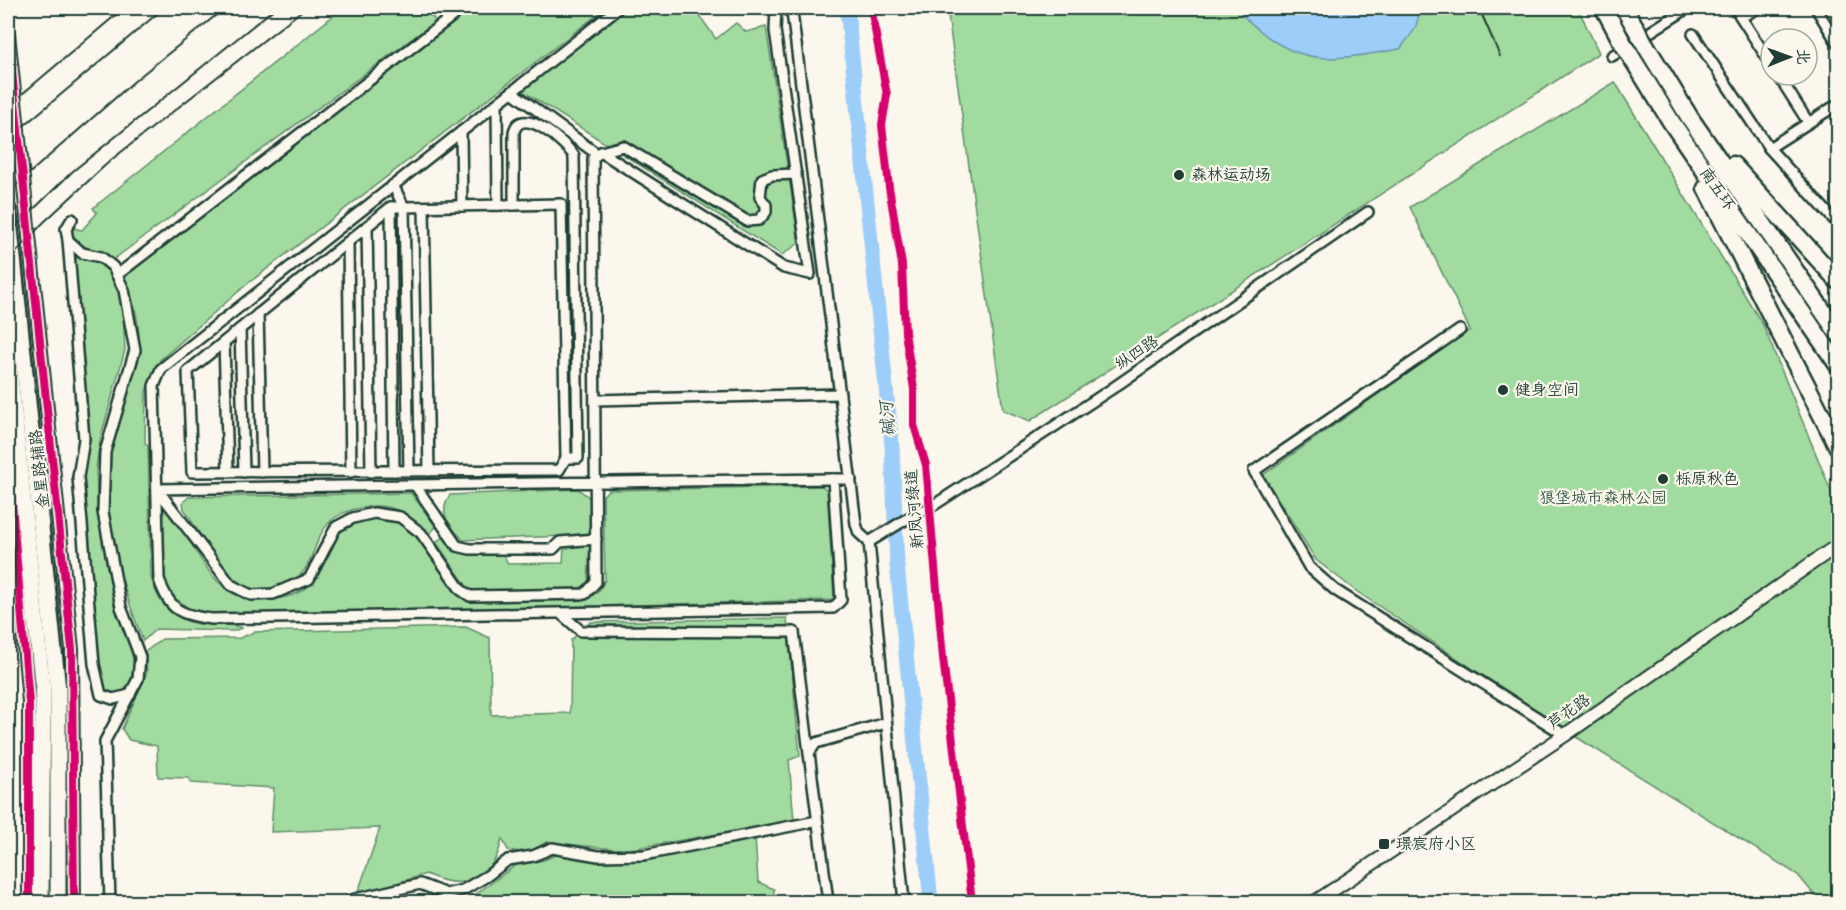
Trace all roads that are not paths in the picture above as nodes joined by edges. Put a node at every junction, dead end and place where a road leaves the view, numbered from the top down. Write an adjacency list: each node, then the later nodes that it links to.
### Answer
1 (463, 8): 42 (street)
2 (618, 8): 18 (street)
3 (776, 8): 27 (street)
4 (782, 8): 51 (street)
5 (1604, 8): 23 (highway, 南五环)
6 (1624, 8): 21 (highway, 南五环)
7 (1688, 8): 16 (street)
8 (1735, 8): 11 (street)
9 (1758, 8): 11 (street)
10 (1816, 8): 14 (street)
11 (1741, 17): 15 (street)
12 (8, 34): 81 (street, 金星路辅路)
13 (1693, 34): 25 (street)
14 (1839, 44)
15 (1759, 45)
16 (1612, 56)
17 (1786, 87): 22 (street)
18 (512, 92): 19 (street); 26 (street)
19 (497, 104): 24 (street); 29 (street)
20 (1839, 104): 22 (street)
21 (1690, 118): 43 (highway); 47 (highway, 南五环)
22 (1808, 122): 25 (street)
23 (1672, 123): 50 (highway, 南五环); 53 (highway)
24 (461, 132): 28 (street); 31 (street)
25 (1768, 148): 38 (street)
26 (599, 153): 27 (street); 27 (street); 52 (street)
27 (796, 174)
28 (393, 185): 33 (street); 68 (street)
29 (498, 205): 30 (street); 31 (street)
30 (514, 205): 55 (street); 55 (street)
31 (462, 206): 34 (street)
32 (391, 207): 33 (street); 39 (street); 57 (street)
33 (404, 207): 34 (street); 58 (street)
34 (424, 207): 59 (street)
35 (8, 210): 80 (main road)
36 (1368, 212): 70 (street, 纵四路)
37 (72, 219): 40 (street)
38 (1839, 224)
39 (367, 226): 41 (street); 56 (street)
40 (68, 240): 42 (street); 73 (street)
41 (348, 242): 44 (street); 63 (street)
42 (117, 274): 73 (street)
43 (1839, 281)
44 (258, 314): 45 (street); 62 (street)
45 (240, 329): 48 (street); 61 (street)
46 (1460, 330): 75 (street)
47 (1839, 333)
48 (224, 342): 60 (street); 60 (street)
49 (8, 355): 79 (main road)
50 (1839, 364)
51 (840, 394): 52 (street); 64 (street)
52 (595, 400): 66 (street)
53 (1839, 447)
54 (8, 458): 78 (street, 金星路辅路)
55 (566, 458): 59 (street)
56 (371, 471): 57 (street); 63 (street)
57 (394, 471): 58 (street)
58 (409, 471): 59 (street)
59 (429, 471)
60 (228, 472): 61 (street)
61 (244, 472): 62 (street)
62 (262, 472): 63 (street)
63 (351, 472)
64 (850, 478): 65 (street); 70 (street)
65 (833, 479): 66 (street); 72 (street)
66 (596, 482): 67 (street); 69 (street)
67 (415, 485): 68 (street); 69 (street)
68 (157, 489): 69 (street); 72 (street)
69 (596, 539)
70 (868, 542): 74 (street)
71 (1839, 545): 75 (street, 芦花路)
72 (560, 613): 76 (street)
73 (130, 695): 82 (street)
74 (886, 723): 76 (street); 85 (street)
75 (1565, 735): 86 (street, 芦花路)
76 (809, 753): 77 (street)
77 (817, 821): 83 (street); 84 (street)
78 (28, 903)
79 (41, 903)
80 (58, 903)
81 (74, 903)
82 (110, 903)
83 (351, 903)
84 (828, 903)
85 (904, 903)
86 (1315, 903)

